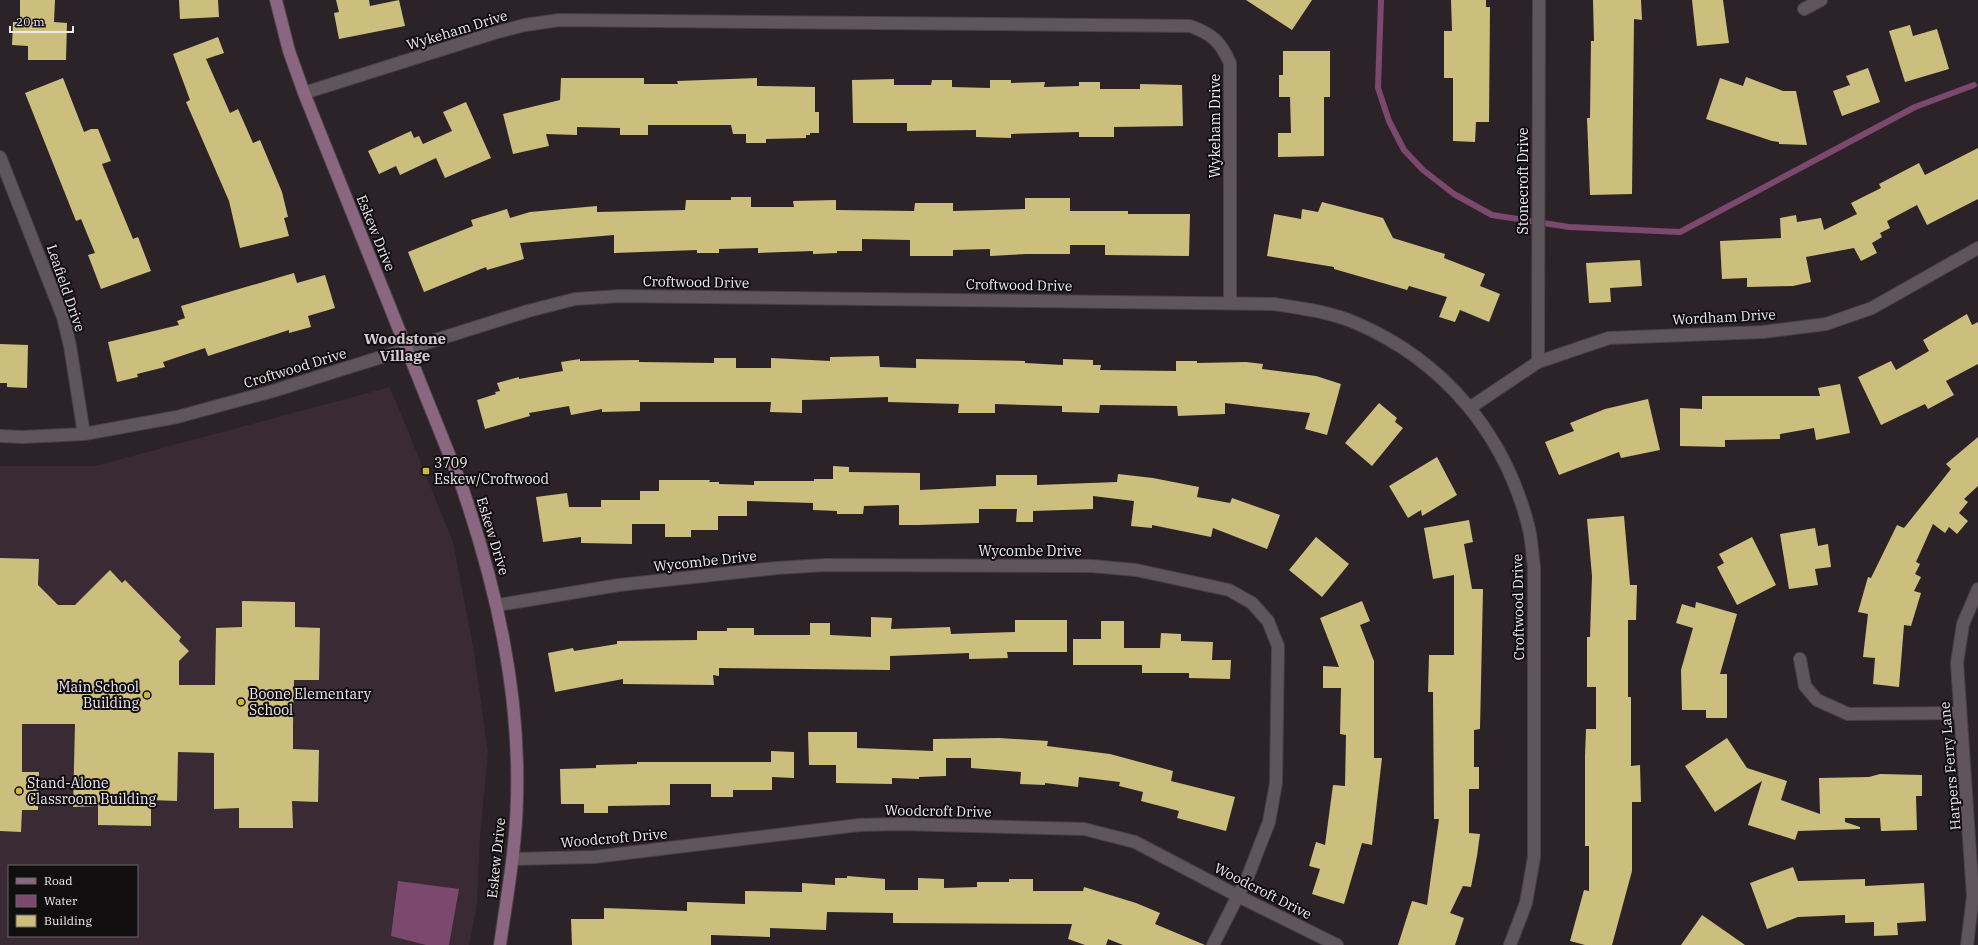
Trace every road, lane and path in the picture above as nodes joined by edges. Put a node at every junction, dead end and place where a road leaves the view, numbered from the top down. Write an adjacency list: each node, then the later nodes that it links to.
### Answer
1 (276, 0): 5 (street, Eskew Drive)
2 (1539, 0): 10 (street, Stonecroft Drive)
3 (1821, 0): 4 (street)
4 (1804, 9)
5 (304, 93): 8 (street, Wykeham Drive); 9 (street, Eskew Drive)
6 (0, 157): 12 (street, Leafield Drive)
7 (1978, 248): 10 (street, Wordham Drive)
8 (1230, 303): 9 (street, Croftwood Drive); 11 (street, Croftwood Drive)
9 (406, 350): 12 (street, Croftwood Drive); 15 (street, Eskew Drive)
10 (1538, 362): 11 (street, Wordham Drive)
11 (1471, 407): 23 (street, Croftwood Drive)
12 (84, 434): 13 (street, Croftwood Drive)
13 (0, 436)
14 (1978, 589): 17 (street, Harpers Ferry Lane)
15 (498, 605): 18 (street, Eskew Drive); 19 (street, Wycombe Drive)
16 (1800, 659): 17 (street)
17 (1960, 713): 24 (street, Harpers Ferry Lane)
18 (513, 859): 19 (street, Woodcroft Drive); 20 (street, Eskew Drive)
19 (1238, 896): 21 (street, Wycombe Drive); 22 (street, Woodcroft Drive)
20 (500, 945)
21 (1213, 945)
22 (1338, 945)
23 (1510, 945)
24 (1967, 945)

